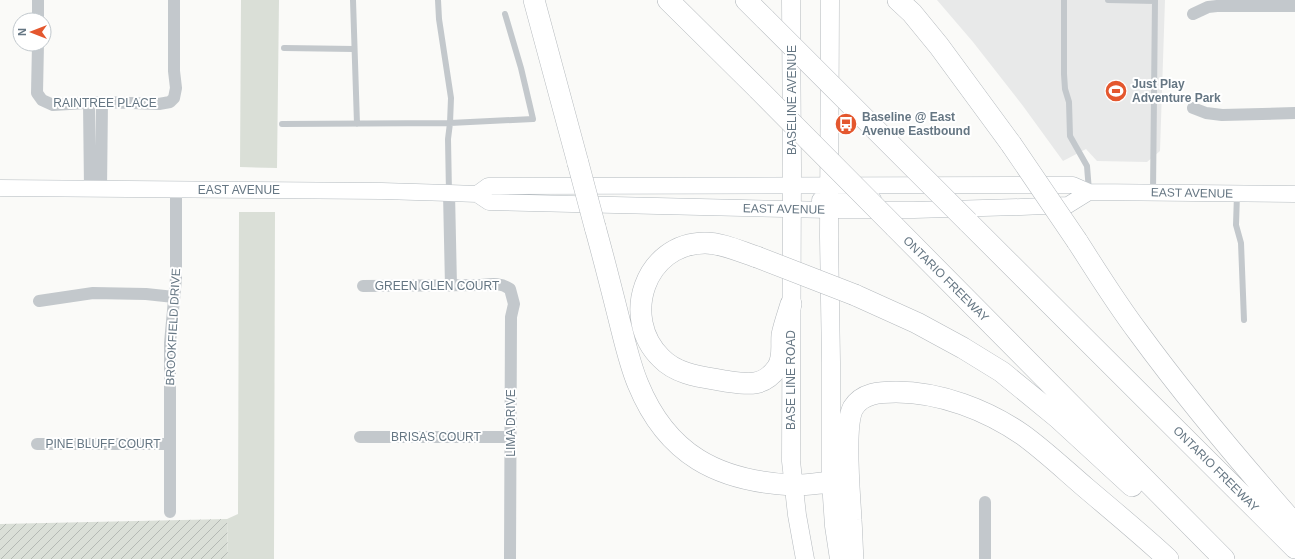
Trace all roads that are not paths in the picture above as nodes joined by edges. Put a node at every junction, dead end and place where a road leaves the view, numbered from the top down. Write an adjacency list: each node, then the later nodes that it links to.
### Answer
1 (38, 0): 15 (street)
2 (174, 0): 21 (street, RAINTREE PLACE)
3 (353, 0): 19 (lane)
4 (438, 0): 25 (lane)
5 (534, 0): 51 (highway, bridge)
6 (668, 0): 54 (highway, ONTARIO FREEWAY, bridge)
7 (746, 0): 56 (highway, ONTARIO FREEWAY, bridge)
8 (791, 0): 37 (main road, BASELINE AVENUE)
9 (830, 0): 38 (main road)
10 (898, 0): 55 (highway, bridge)
11 (1064, 0): 32 (lane)
12 (1108, 0): 13 (lane)
13 (1155, 0): 33 (lane)
14 (1295, 6): 17 (street)
15 (38, 12)
16 (505, 14): 25 (lane)
17 (1193, 14)
18 (284, 48): 19 (lane)
19 (354, 49): 27 (lane)
20 (38, 52): 22 (street, RAINTREE PLACE)
21 (102, 102): 22 (street, RAINTREE PLACE); 29 (street)
22 (89, 103): 29 (street)
23 (1193, 108): 24 (street)
24 (1295, 113)
25 (450, 123): 27 (lane); 31 (lane)
26 (282, 124): 27 (lane)
27 (357, 124)
28 (0, 188): 29 (main road, EAST AVENUE)
29 (95, 189): 30 (main road, EAST AVENUE)
30 (176, 189): 31 (main road, EAST AVENUE); 42 (street, BROOKFIELD DRIVE)
31 (449, 192): 34 (main road, EAST AVENUE); 40 (street)
32 (1089, 192): 33 (main road, EAST AVENUE); 38 (main road, EAST AVENUE); 38 (main road, EAST AVENUE)
33 (1153, 193): 35 (main road, EAST AVENUE)
34 (477, 194): 37 (main road, EAST AVENUE); 37 (main road, EAST AVENUE)
35 (1237, 194): 36 (main road, EAST AVENUE); 45 (lane)
36 (1295, 194)
37 (792, 198): 38 (main road, EAST AVENUE); 38 (main road, EAST AVENUE); 44 (main road, BASE LINE ROAD)
38 (829, 198): 50 (main road)
39 (363, 286): 40 (street, GREEN GLEN COURT)
40 (451, 286): 41 (street, GREEN GLEN COURT)
41 (510, 289): 47 (street, LIMA DRIVE)
42 (174, 297): 43 (street); 49 (street, BROOKFIELD DRIVE)
43 (39, 301)
44 (791, 304): 51 (main road, BASE LINE ROAD); 54 (highway, bridge)
45 (1244, 320)
46 (360, 437): 47 (street, BRISAS COURT)
47 (511, 437): 57 (street, LIMA DRIVE)
48 (37, 444): 49 (street, PINE BLUFF COURT)
49 (170, 444): 53 (street, BROOKFIELD DRIVE)
50 (831, 482): 51 (highway); 59 (main road)
51 (793, 485): 58 (main road, BASE LINE ROAD)
52 (984, 502): 61 (street)
53 (170, 512)
54 (1176, 512): 63 (highway, ONTARIO FREEWAY)
55 (1295, 524)
56 (1295, 548)
57 (510, 559)
58 (805, 559)
59 (839, 559)
60 (853, 559): 62 (highway)
61 (985, 559)
62 (1168, 559)
63 (1224, 559)

